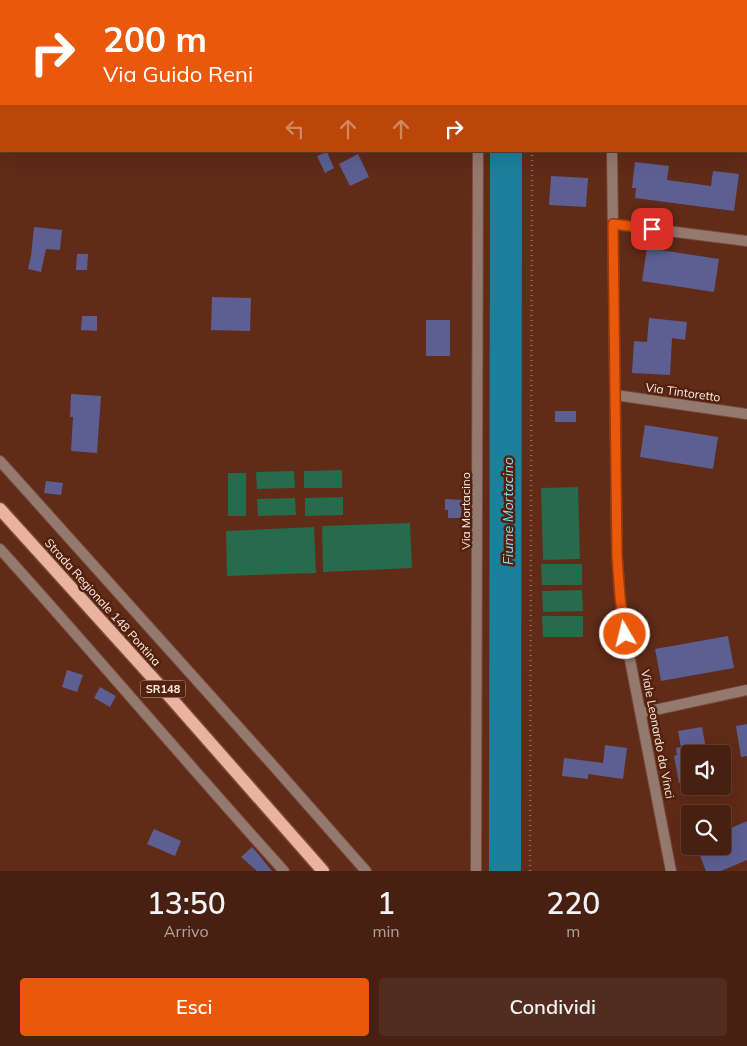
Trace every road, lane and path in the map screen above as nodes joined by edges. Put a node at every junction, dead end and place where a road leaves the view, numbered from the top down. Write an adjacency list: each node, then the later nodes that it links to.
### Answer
1 (478, 152): 16 (street, Via Mortacino)
2 (532, 152): 17 (path)
3 (612, 152): 4 (street, Viale Leonardo da Vinci)
4 (613, 224): 5 (street); 6 (street, Viale Leonardo da Vinci)
5 (747, 241)
6 (615, 395): 7 (street, Via Tintoretto); 12 (street, Viale Leonardo da Vinci)
7 (747, 414)
8 (0, 462): 15 (street)
9 (0, 509): 14 (main road, Strada Regionale 148 Pontina / SR148)
10 (0, 548): 13 (street)
11 (747, 690): 12 (street)
12 (641, 712): 18 (street, Viale Leonardo da Vinci)
13 (284, 871)
14 (323, 871)
15 (366, 871)
16 (476, 871)
17 (530, 871)
18 (671, 871)

